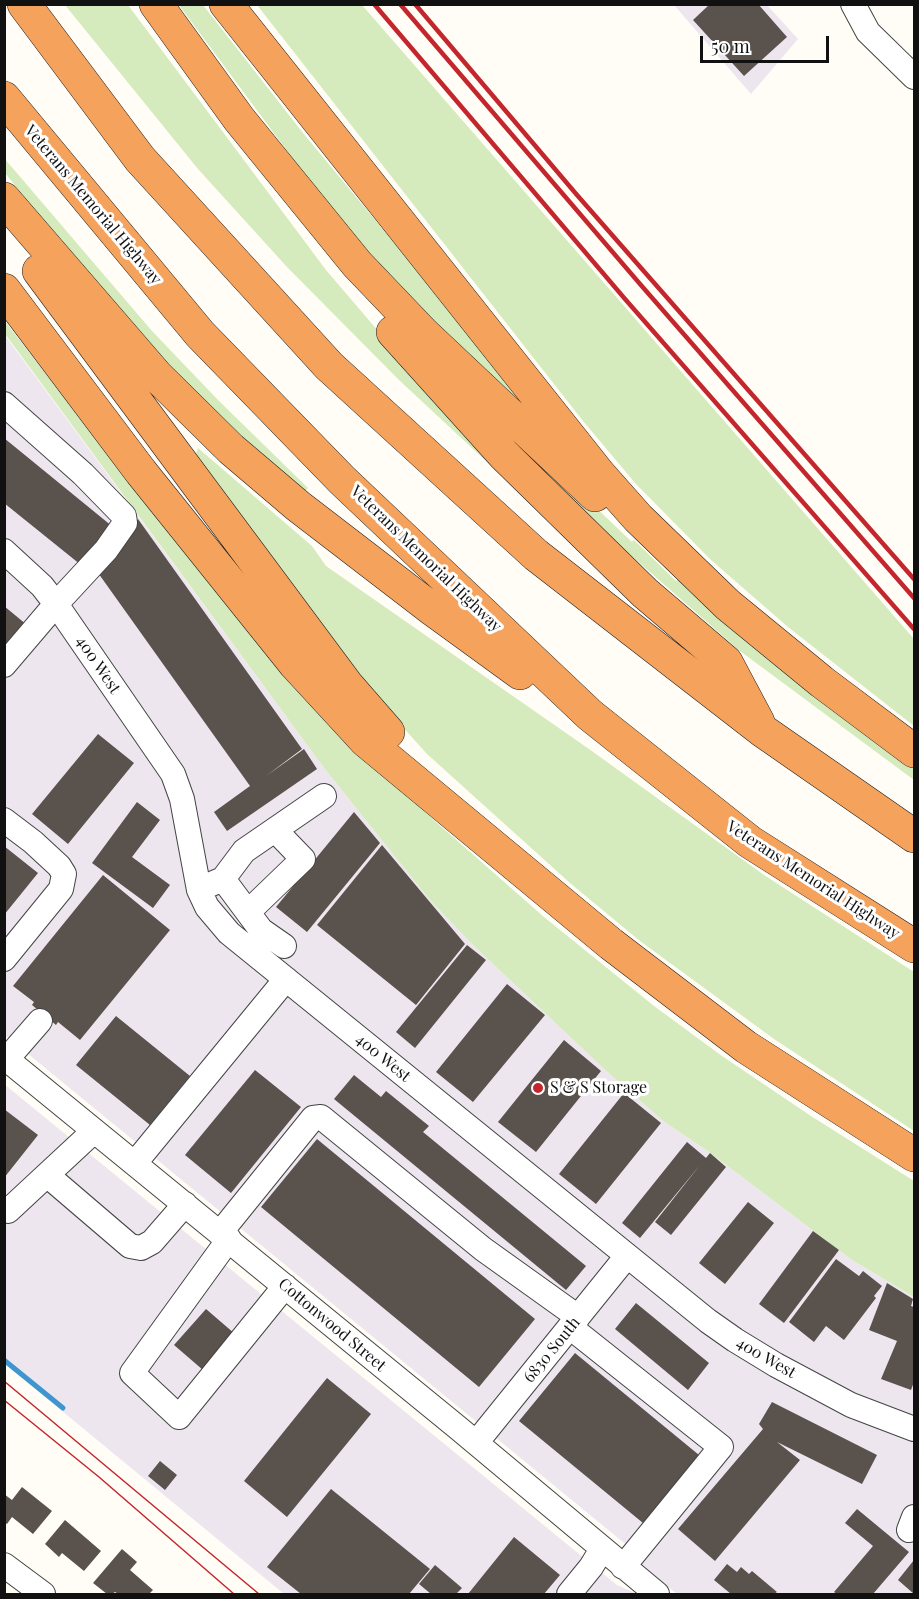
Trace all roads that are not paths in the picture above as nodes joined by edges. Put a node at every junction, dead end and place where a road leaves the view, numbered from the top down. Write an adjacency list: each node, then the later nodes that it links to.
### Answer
1 (24, 4): 16 (highway)
2 (156, 4): 7 (highway)
3 (226, 4): 14 (highway)
4 (853, 4): 5 (street)
5 (915, 77)
6 (4, 99): 22 (highway, Veterans Memorial Highway)
7 (239, 119): 14 (highway); 16 (highway)
8 (4, 199): 22 (highway)
9 (4, 223): 23 (highway)
10 (4, 290): 23 (highway)
11 (4, 404): 13 (street)
12 (4, 551): 13 (street, 400 West)
13 (56, 604): 15 (street); 25 (street, 400 West)
14 (728, 605): 17 (highway)
15 (4, 665)
16 (763, 731): 21 (highway)
17 (915, 750)
18 (324, 796): 20 (street)
19 (4, 820): 29 (street)
20 (275, 830): 24 (street); 26 (street)
21 (915, 836)
22 (750, 842): 28 (highway, Veterans Memorial Highway)
23 (500, 853): 34 (highway)
24 (223, 879): 25 (street); 26 (street)
25 (199, 890): 30 (street, 400 West)
26 (248, 912): 27 (street)
27 (284, 946)
28 (915, 946)
29 (4, 959)
30 (286, 979): 35 (street); 40 (street, 400 West)
31 (40, 1021): 32 (street)
32 (6, 1058): 33 (street, Cottonwood Street)
33 (94, 1131): 35 (street, Cottonwood Street); 36 (street)
34 (915, 1155)
35 (135, 1163): 37 (street, Cottonwood Street)
36 (46, 1175): 37 (street); 38 (street)
37 (185, 1204): 39 (street, Cottonwood Street)
38 (4, 1208)
39 (224, 1236): 41 (street, Cottonwood Street); 41 (street); 42 (street)
40 (627, 1256): 42 (street, 6830 South); 43 (street, 400 West)
41 (285, 1286): 44 (street, Cottonwood Street)
42 (574, 1322): 44 (street, 6830 South); 47 (street)
43 (915, 1429)
44 (476, 1443): 45 (street, Cottonwood Street)
45 (602, 1549): 47 (street, Cottonwood Street); 50 (street)
46 (4, 1565): 49 (street)
47 (623, 1566): 48 (street, Cottonwood Street)
48 (651, 1593)
49 (43, 1594)
50 (569, 1594)

